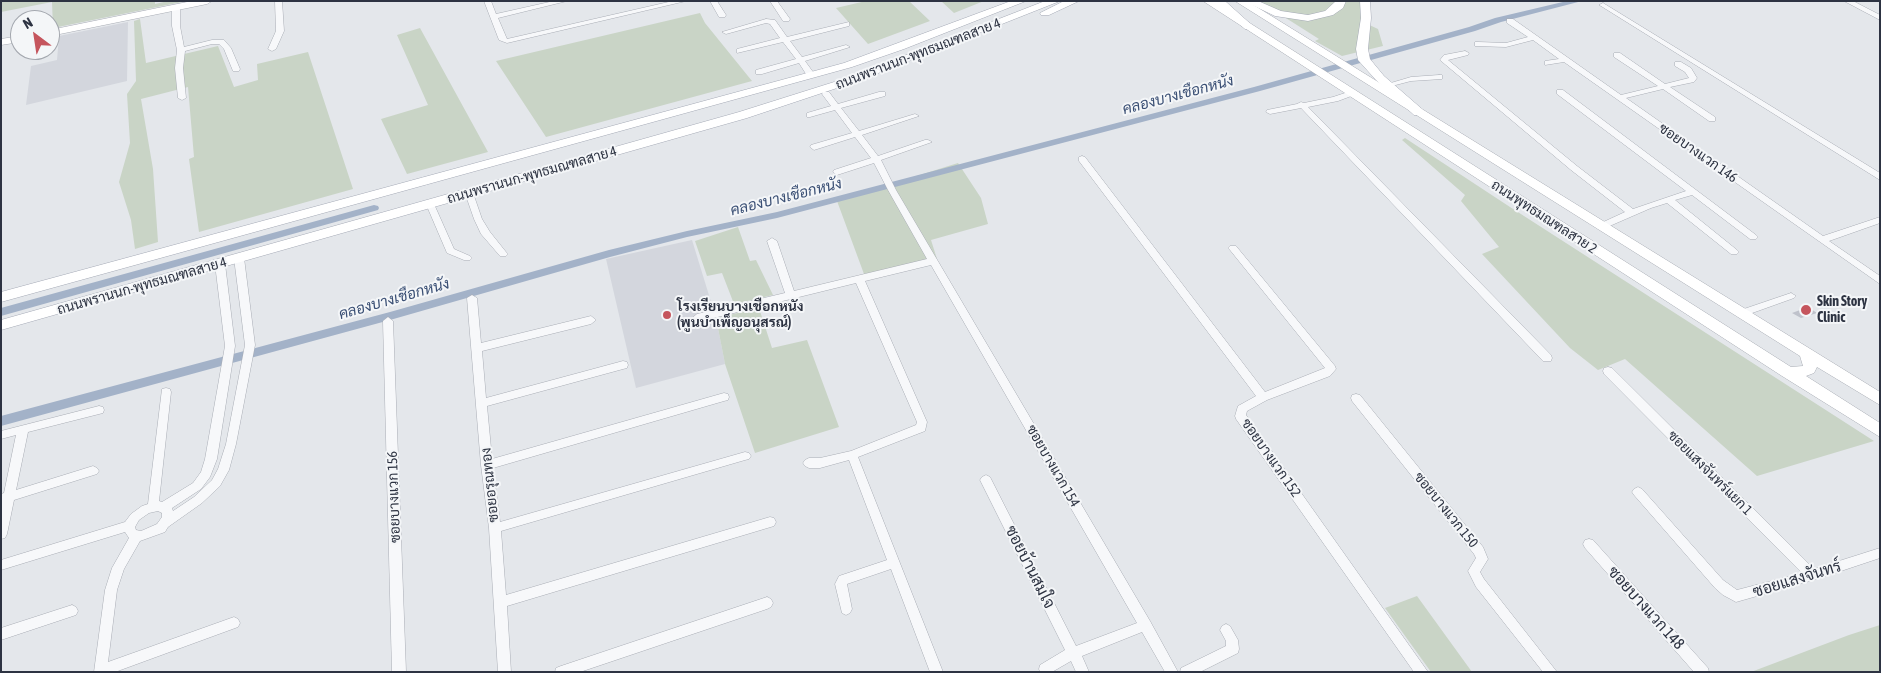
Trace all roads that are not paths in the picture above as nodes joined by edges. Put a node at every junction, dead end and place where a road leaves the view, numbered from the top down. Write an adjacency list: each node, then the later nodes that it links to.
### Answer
1 (207, 1): 20 (main road)
2 (278, 1): 34 (street)
3 (488, 1): 22 (street)
4 (564, 1): 22 (street)
5 (683, 1): 22 (street)
6 (713, 1): 21 (street)
7 (773, 1): 24 (street)
8 (998, 1): 45 (main road)
9 (1021, 1): 48 (main road, ถนนพรานนก-พุทธมณฑลสาย 4)
10 (1055, 1): 60 (main road, ถนนพรานนก-พุทธมณฑลสาย 4)
11 (1074, 1): 52 (main road)
12 (1208, 1): 27 (main road, ถนนพุทธมณฑลสาย 2)
13 (1218, 1): 27 (main road)
14 (1240, 1): 59 (main road, ถนนพุทธมณฑลสาย 2)
15 (1249, 1): 16 (main road)
16 (1341, 1)
17 (1364, 1): 47 (main road)
18 (1847, 1): 23 (street)
19 (1603, 5): 70 (street)
20 (176, 8): 28 (main road); 35 (street)
21 (722, 15)
22 (493, 16)
23 (1880, 18)
24 (786, 19)
25 (1513, 23): 30 (street, ซอยบางแวก 146)
26 (846, 24): 31 (street)
27 (1249, 27): 51 (main road, ถนนพุทธมณฑลสาย 2)
28 (60, 31)
29 (726, 32): 31 (street)
30 (1534, 38): 32 (street); 40 (street, ซอยบางแวก 146)
31 (786, 39): 36 (street); 39 (street)
32 (1478, 44)
33 (846, 47): 39 (street)
34 (272, 49)
35 (181, 50): 43 (street); 54 (street)
36 (740, 51)
37 (1466, 53): 77 (street)
38 (1617, 55): 49 (street)
39 (799, 60): 44 (street); 45 (street)
40 (1565, 60): 41 (street); 55 (street, ซอยบางแวก 146)
41 (1548, 63)
42 (1678, 64): 49 (street)
43 (236, 69)
44 (759, 72)
45 (809, 72): 48 (main road)
46 (1439, 77): 47 (street)
47 (1388, 85): 59 (main road)
48 (765, 87): 71 (main road, ถนนพรานนก-พุทธมณฑลสาย 4)
49 (1664, 88): 55 (street); 63 (street)
50 (1560, 92): 73 (street)
51 (1351, 93): 56 (street); 107 (main road, ถนนพุทธมณฑลสาย 2)
52 (826, 94): 57 (street, ซอยบางแวก 154); 60 (main road)
53 (882, 94): 57 (street)
54 (182, 98)
55 (1618, 98): 82 (street, ซอยบางแวก 146)
56 (1301, 104): 58 (street); 104 (street)
57 (837, 107): 61 (street); 64 (street, ซอยบางแวก 154)
58 (1270, 112)
59 (1418, 112): 80 (main road, ถนนพุทธมณฑลสาย 2)
60 (743, 115): 74 (main road, ถนนพรานนก-พุทธมณฑลสาย 4)
61 (810, 115)
62 (914, 116): 64 (street)
63 (1712, 119)
64 (859, 134): 66 (street); 68 (street, ซอยบางแวก 154)
65 (928, 142): 68 (street)
66 (814, 147)
67 (1082, 158): 110 (street)
68 (877, 160): 69 (street); 89 (street, ซอยบางแวก 154)
69 (837, 172)
70 (1880, 177)
71 (429, 179): 72 (main road, ถนนพรานนก-พุทธมณฑลสาย 4); 76 (main road)
72 (386, 191): 78 (main road); 95 (main road, ถนนพรานนก-พุทธมณฑลสาย 4)
73 (1693, 192): 75 (street); 81 (street)
74 (469, 193): 76 (main road, ถนนพรานนก-พุทธมณฑลสาย 4); 86 (street)
75 (1669, 200): 77 (street); 85 (street)
76 (433, 203): 78 (main road, ถนนพรานนก-พุทธมณฑลสาย 4); 88 (street)
77 (1632, 213): 80 (street)
78 (394, 215): 87 (main road, ถนนพรานนก-พุทธมณฑลสาย 4)
79 (1880, 220): 82 (street)
80 (1602, 226): 97 (main road, ถนนพุทธมณฑลสาย 2)
81 (1752, 237)
82 (1822, 240): 92 (street, ซอยบางแวก 146)
83 (772, 241): 93 (street)
84 (1233, 248): 110 (street)
85 (1734, 252)
86 (503, 254)
87 (239, 258): 90 (main road, ถนนพรานนก-พุทธมณฑลสาย 4); 128 (street)
88 (467, 258)
89 (933, 260): 91 (street); 142 (street, ซอยบางแวก 154)
90 (220, 264): 101 (main road, ถนนพรานนก-พุทธมณฑลสาย 4); 126 (street)
91 (859, 278): 93 (street); 118 (street)
92 (1880, 281)
93 (790, 295): 98 (street)
94 (1791, 296): 97 (street)
95 (1, 297)
96 (472, 298): 102 (street, ซอยอรุณทอง)
97 (1741, 313): 103 (main road, ถนนพุทธมณฑลสาย 2)
98 (697, 318)
99 (591, 320): 102 (street)
100 (388, 321): 148 (street, ซอยบางแวก 156)
101 (1, 326)
102 (477, 348): 113 (street, ซอยอรุณทอง)
103 (1805, 353): 107 (main road); 112 (main road, ถนนพุทธมณฑลสาย 2)
104 (1548, 358)
105 (622, 365): 113 (street)
106 (1608, 371): 136 (street, ซอยแสงจันทร์แยก 1)
107 (1787, 372): 116 (main road, ถนนพุทธมณฑลสาย 2)
108 (166, 392): 126 (street)
109 (724, 397): 121 (street)
110 (1262, 397): 155 (street, ซอยบางแวก 152)
111 (1356, 398): 156 (street, ซอยบางแวก 150)
112 (1880, 399)
113 (483, 403): 121 (street, ซอยอรุณทอง)
114 (99, 410): 115 (street)
115 (23, 429): 117 (street); 125 (street)
116 (1880, 431)
117 (1, 435)
118 (852, 455): 120 (street); 134 (street)
119 (745, 456): 129 (street)
120 (809, 463)
121 (487, 465): 129 (street, ซอยอรุณทอง)
122 (93, 472): 125 (street)
123 (986, 480): 145 (street, ซอยบ้านสมใจ)
124 (1638, 492): 136 (street, ซอยแสงจันทร์)
125 (5, 498): 131 (street)
126 (158, 507): 128 (street); 130 (street)
127 (770, 522): 137 (street)
128 (165, 523): 130 (street)
129 (495, 528): 137 (street, ซอยอรุณทอง)
130 (132, 531): 135 (street); 147 (street)
131 (1, 534)
132 (1589, 544): 157 (street, ซอยบางแวก 148)
133 (1880, 553): 136 (street, ซอยแสงจันทร์)
134 (894, 563): 139 (street); 151 (street)
135 (1, 565)
136 (1812, 575)
137 (501, 602): 149 (street, ซอยอรุณทอง)
138 (767, 603): 150 (street)
139 (846, 609)
140 (72, 611): 144 (street)
141 (234, 623): 147 (street)
142 (1146, 625): 145 (street); 153 (street, ซอยบางแวก 154)
143 (1226, 630): 154 (street)
144 (1, 634)
145 (1074, 653): 146 (street); 152 (street, ซอยบ้านสมใจ)
146 (1045, 669)
147 (100, 671)
148 (399, 672)
149 (505, 672)
150 (561, 672)
151 (937, 672)
152 (1083, 672)
153 (1172, 672)
154 (1186, 672)
155 (1422, 672)
156 (1551, 672)
157 (1702, 672)

